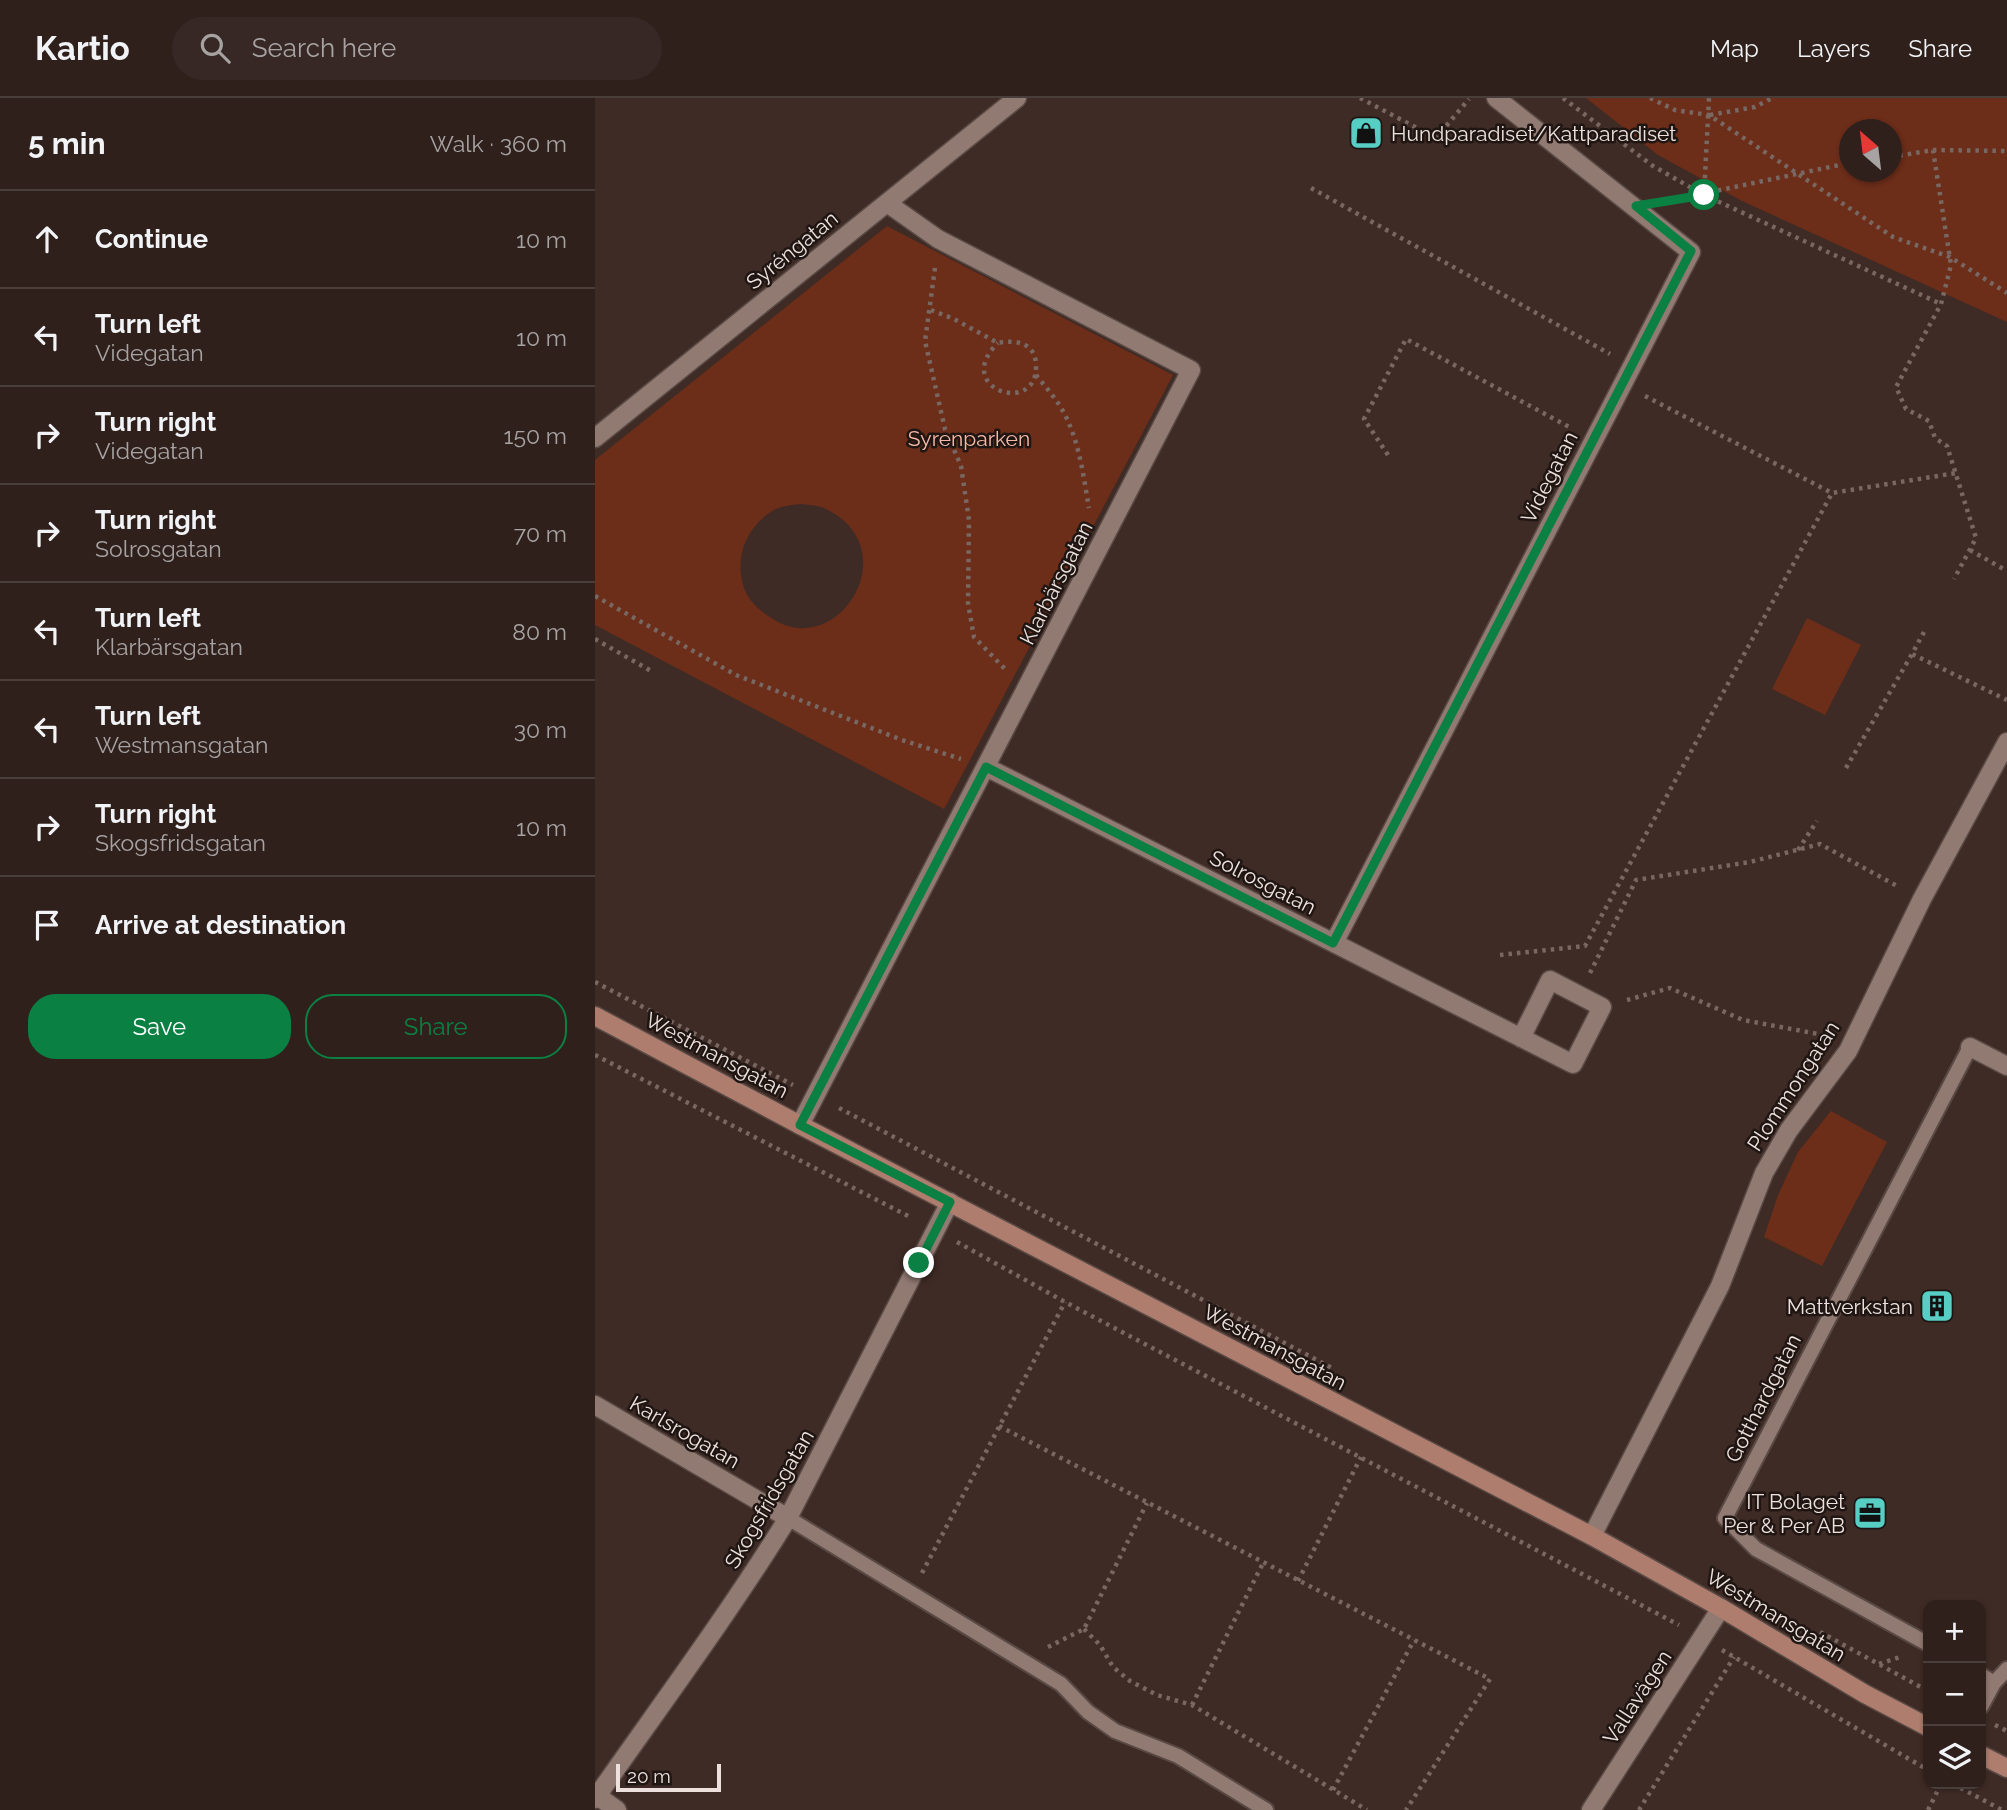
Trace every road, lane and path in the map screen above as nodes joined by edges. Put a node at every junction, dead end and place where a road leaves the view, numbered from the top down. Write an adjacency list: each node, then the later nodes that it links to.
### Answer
1 (1017, 98): 17 (street, Syréngatan)
2 (1360, 98): 3 (path)
3 (1469, 98)
4 (1496, 98): 18 (street, Videgatan)
5 (1563, 98): 16 (path)
6 (1650, 98): 9 (path)
7 (1709, 98): 9 (path)
8 (1772, 98): 9 (path)
9 (1709, 115): 14 (path); 16 (path)
10 (1933, 150): 11 (path); 12 (path); 20 (path)
11 (2007, 151)
12 (1902, 155)
13 (1839, 165): 14 (path)
14 (1800, 174): 16 (path); 20 (path)
15 (1311, 188): 25 (path)
16 (1704, 195): 18 (path); 22 (path)
17 (887, 203): 19 (street, Klarbärsgatan); 28 (street, Syréngatan)
18 (1636, 206): 25 (street, Videgatan)
19 (938, 239): 23 (path); 33 (street, Klarbärsgatan)
20 (1950, 257): 21 (path); 22 (path)
21 (2007, 293)
22 (1941, 304): 31 (path)
23 (931, 310): 24 (path); 42 (path)
24 (997, 343): 26 (path); 26 (path)
25 (1632, 366): 27 (street, Videgatan)
26 (1036, 375): 33 (path)
27 (1623, 384): 29 (street, Videgatan); 32 (path)
28 (595, 438)
29 (1593, 440): 30 (path); 50 (street, Videgatan)
30 (1388, 454)
31 (1956, 472): 32 (path); 34 (path)
32 (1832, 493): 51 (path)
33 (1108, 531): 42 (street, Klarbärsgatan)
34 (1970, 550): 35 (path); 36 (path)
35 (2007, 571)
36 (1954, 579)
37 (595, 596): 45 (path)
38 (1924, 632): 40 (path)
39 (595, 639): 41 (path)
40 (1912, 654): 43 (path); 46 (path)
41 (651, 671)
42 (1027, 689): 45 (street, Klarbärsgatan)
43 (2007, 700)
44 (2007, 742): 49 (street, Plommongatan)
45 (986, 767): 50 (street, Solrosgatan); 61 (street, Klarbärsgatan)
46 (1846, 768)
47 (1817, 821): 48 (path)
48 (1798, 850): 49 (path); 53 (path)
49 (1922, 899): 57 (street, Plommongatan)
50 (1333, 943): 56 (street, Solrosgatan)
51 (1500, 955)
52 (595, 982): 61 (path)
53 (1579, 995): 54 (street); 56 (street)
54 (1602, 1007): 56 (street, Solrosgatan); 57 (path)
55 (595, 1016): 62 (street, Westmansgatan)
56 (1521, 1038)
57 (1852, 1042): 72 (street, Plommongatan)
58 (1970, 1047): 60 (street); 81 (lane, Gotthardgatan)
59 (595, 1055): 64 (path)
60 (2007, 1066)
61 (815, 1096): 62 (street, Klarbärsgatan); 66 (path)
62 (800, 1125): 63 (street, Westmansgatan)
63 (950, 1202): 64 (street, Skogsfridsgatan); 72 (street, Westmansgatan)
64 (936, 1231): 65 (path); 71 (street, Skogsfridsgatan)
65 (1065, 1302): 68 (path); 69 (path)
66 (1250, 1324)
67 (595, 1405): 71 (street, Karlsrogatan)
68 (999, 1426): 70 (path); 75 (path)
69 (1361, 1457): 74 (path); 79 (path)
70 (1147, 1503): 73 (path); 77 (path)
71 (788, 1518): 75 (lane); 95 (street, Skogsfridsgatan)
72 (1592, 1536): 76 (street, Westmansgatan)
73 (1263, 1563): 74 (path); 87 (path)
74 (1298, 1581): 80 (path)
75 (912, 1592): 83 (lane)
76 (1721, 1608): 79 (street, Vallavägen); 88 (street, Westmansgatan)
77 (1084, 1629): 83 (path); 87 (path)
78 (1813, 1629): 86 (path)
79 (1702, 1637): 82 (path); 100 (street, Vallavägen)
80 (1414, 1640): 94 (path); 99 (path)
81 (1923, 1641)
82 (1734, 1657): 90 (path); 101 (path)
83 (1024, 1660): 97 (lane)
84 (2007, 1669): 85 (lane)
85 (1987, 1679)
86 (1923, 1688)
87 (1192, 1705): 94 (path)
88 (1926, 1726)
89 (1986, 1758): 91 (street)
90 (1923, 1767)
91 (2007, 1768)
92 (1938, 1789): 102 (path)
93 (1962, 1789): 103 (path)
94 (1333, 1790): 98 (path)
95 (596, 1796): 96 (street)
96 (617, 1810)
97 (1266, 1810)
98 (1367, 1810)
99 (1406, 1810)
100 (1591, 1810)
101 (1639, 1810)
102 (1928, 1810)
103 (2002, 1810)

